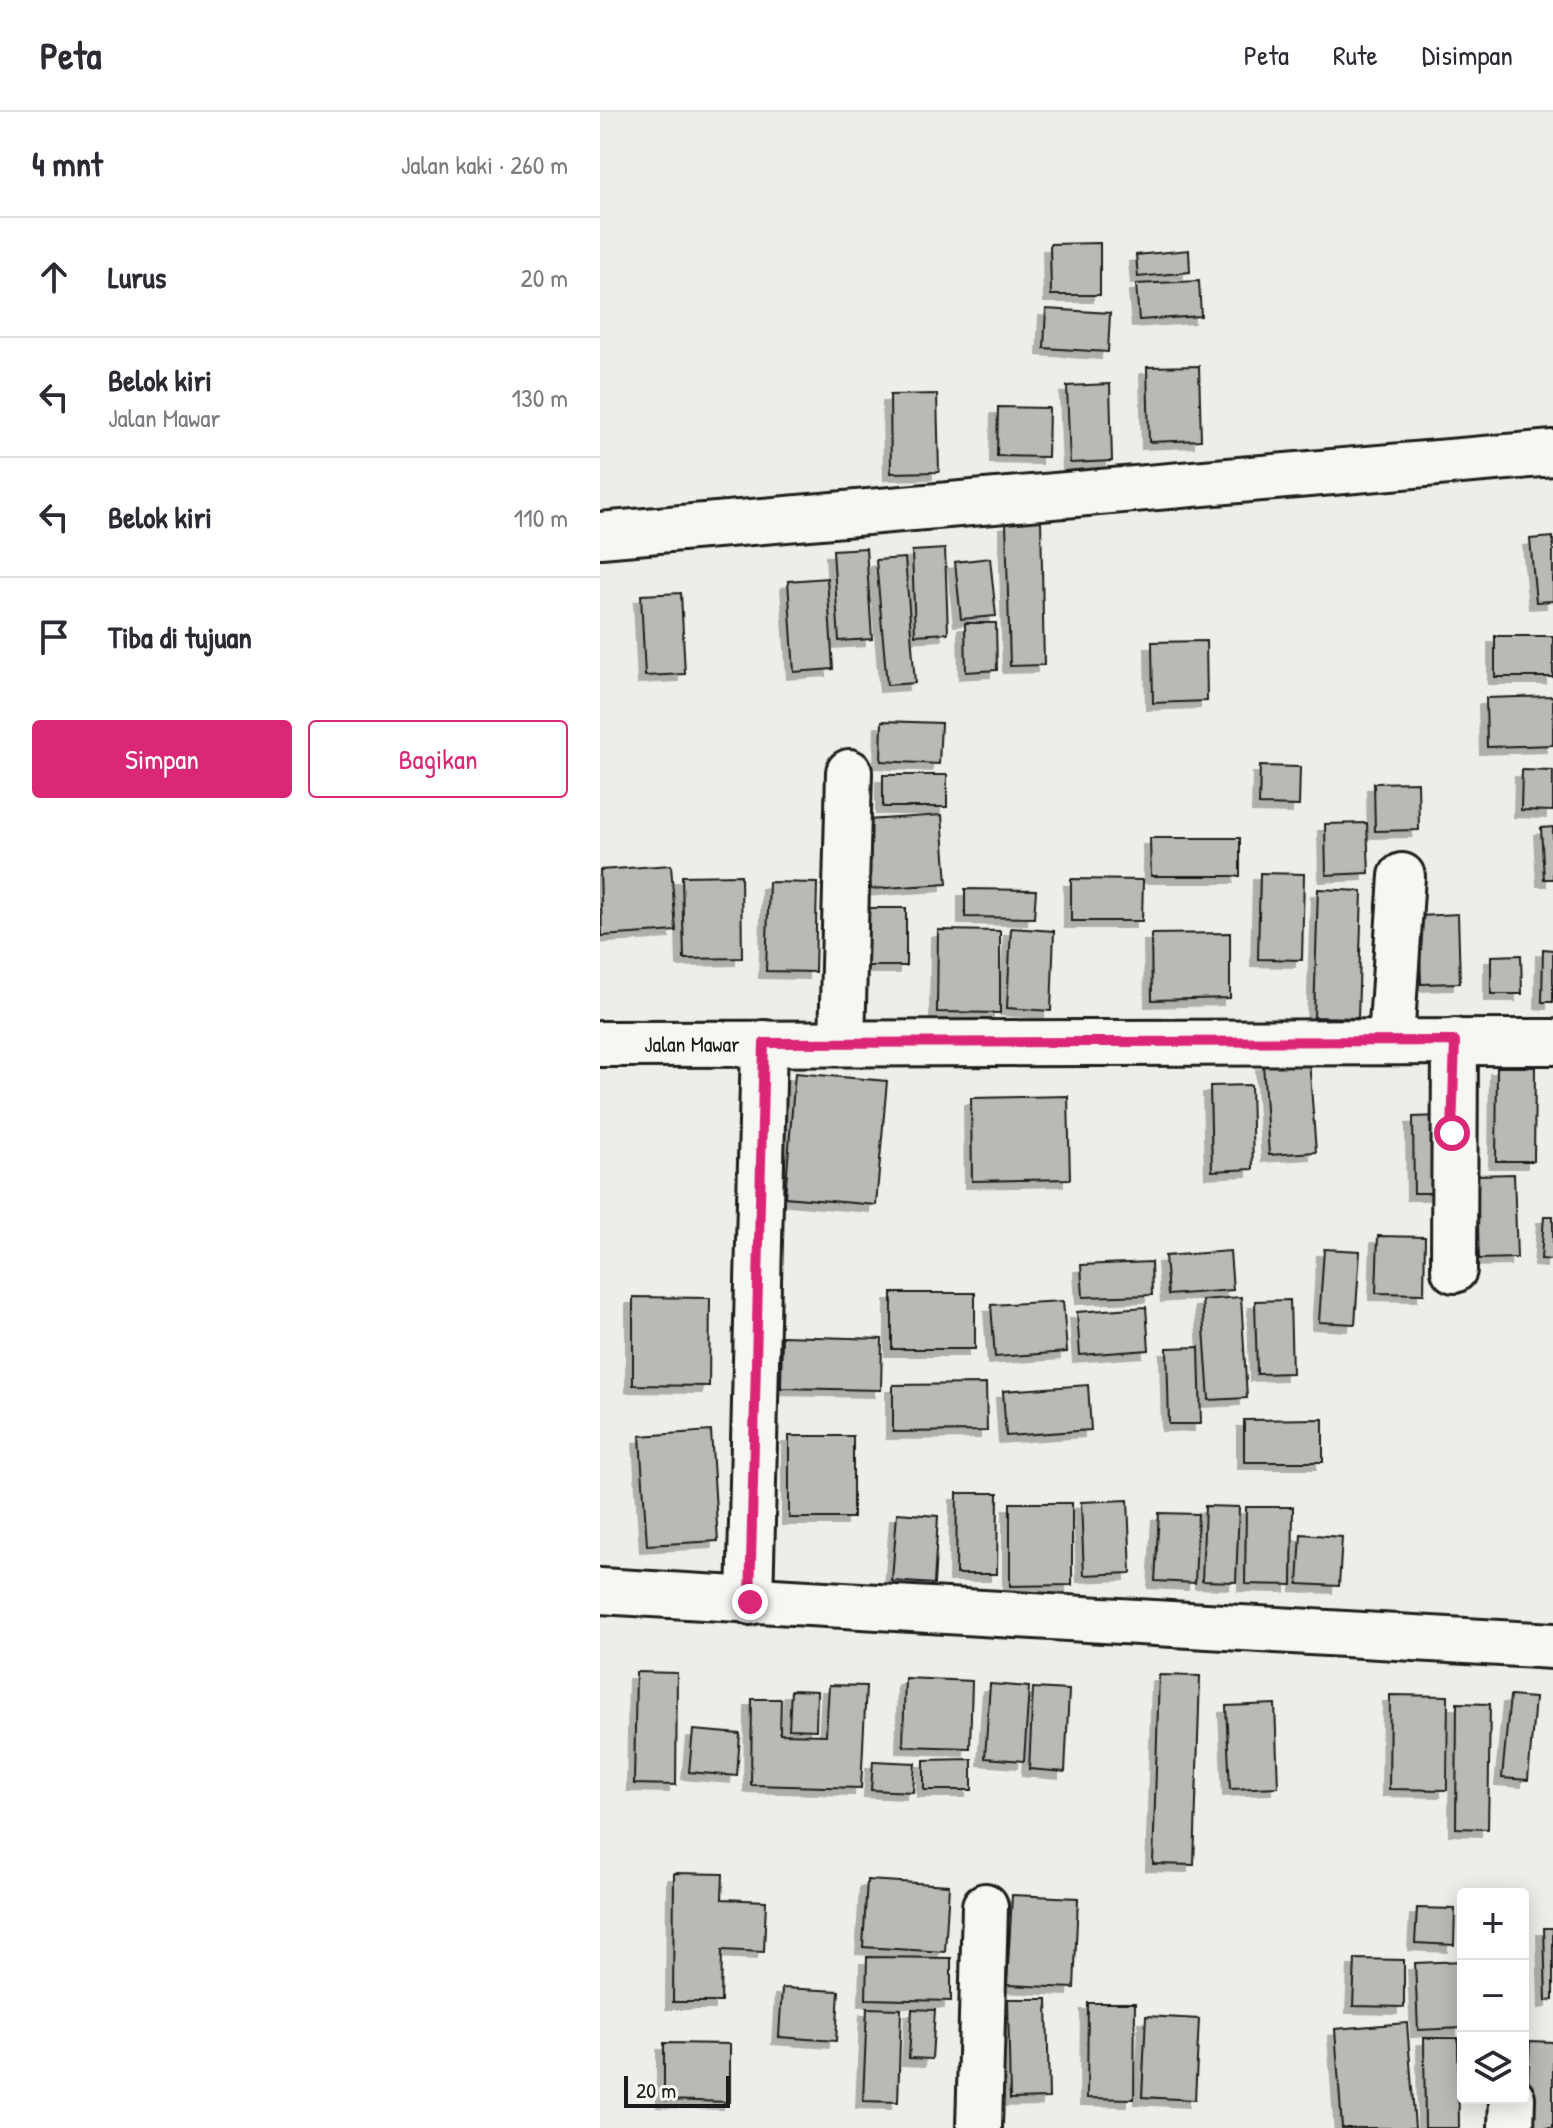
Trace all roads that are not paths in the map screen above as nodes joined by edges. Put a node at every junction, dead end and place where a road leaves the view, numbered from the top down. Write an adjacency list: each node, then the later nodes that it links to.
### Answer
1 (1553, 453): 2 (street)
2 (600, 535)
3 (849, 772): 9 (street)
4 (1402, 876): 5 (street)
5 (1391, 1040): 6 (street, Jalan Mawar); 9 (street, Jalan Mawar)
6 (1455, 1041): 7 (street, Jalan Mawar); 11 (street)
7 (1553, 1042)
8 (764, 1043): 9 (street, Jalan Mawar); 10 (street, Jalan Mawar); 13 (street)
9 (842, 1043)
10 (600, 1044)
11 (1454, 1270)
12 (600, 1591): 13 (street)
13 (750, 1602): 14 (street)
14 (1553, 1646)
15 (985, 1906): 17 (street)
16 (1512, 2104): 18 (street)
17 (979, 2128)
18 (1511, 2128)

